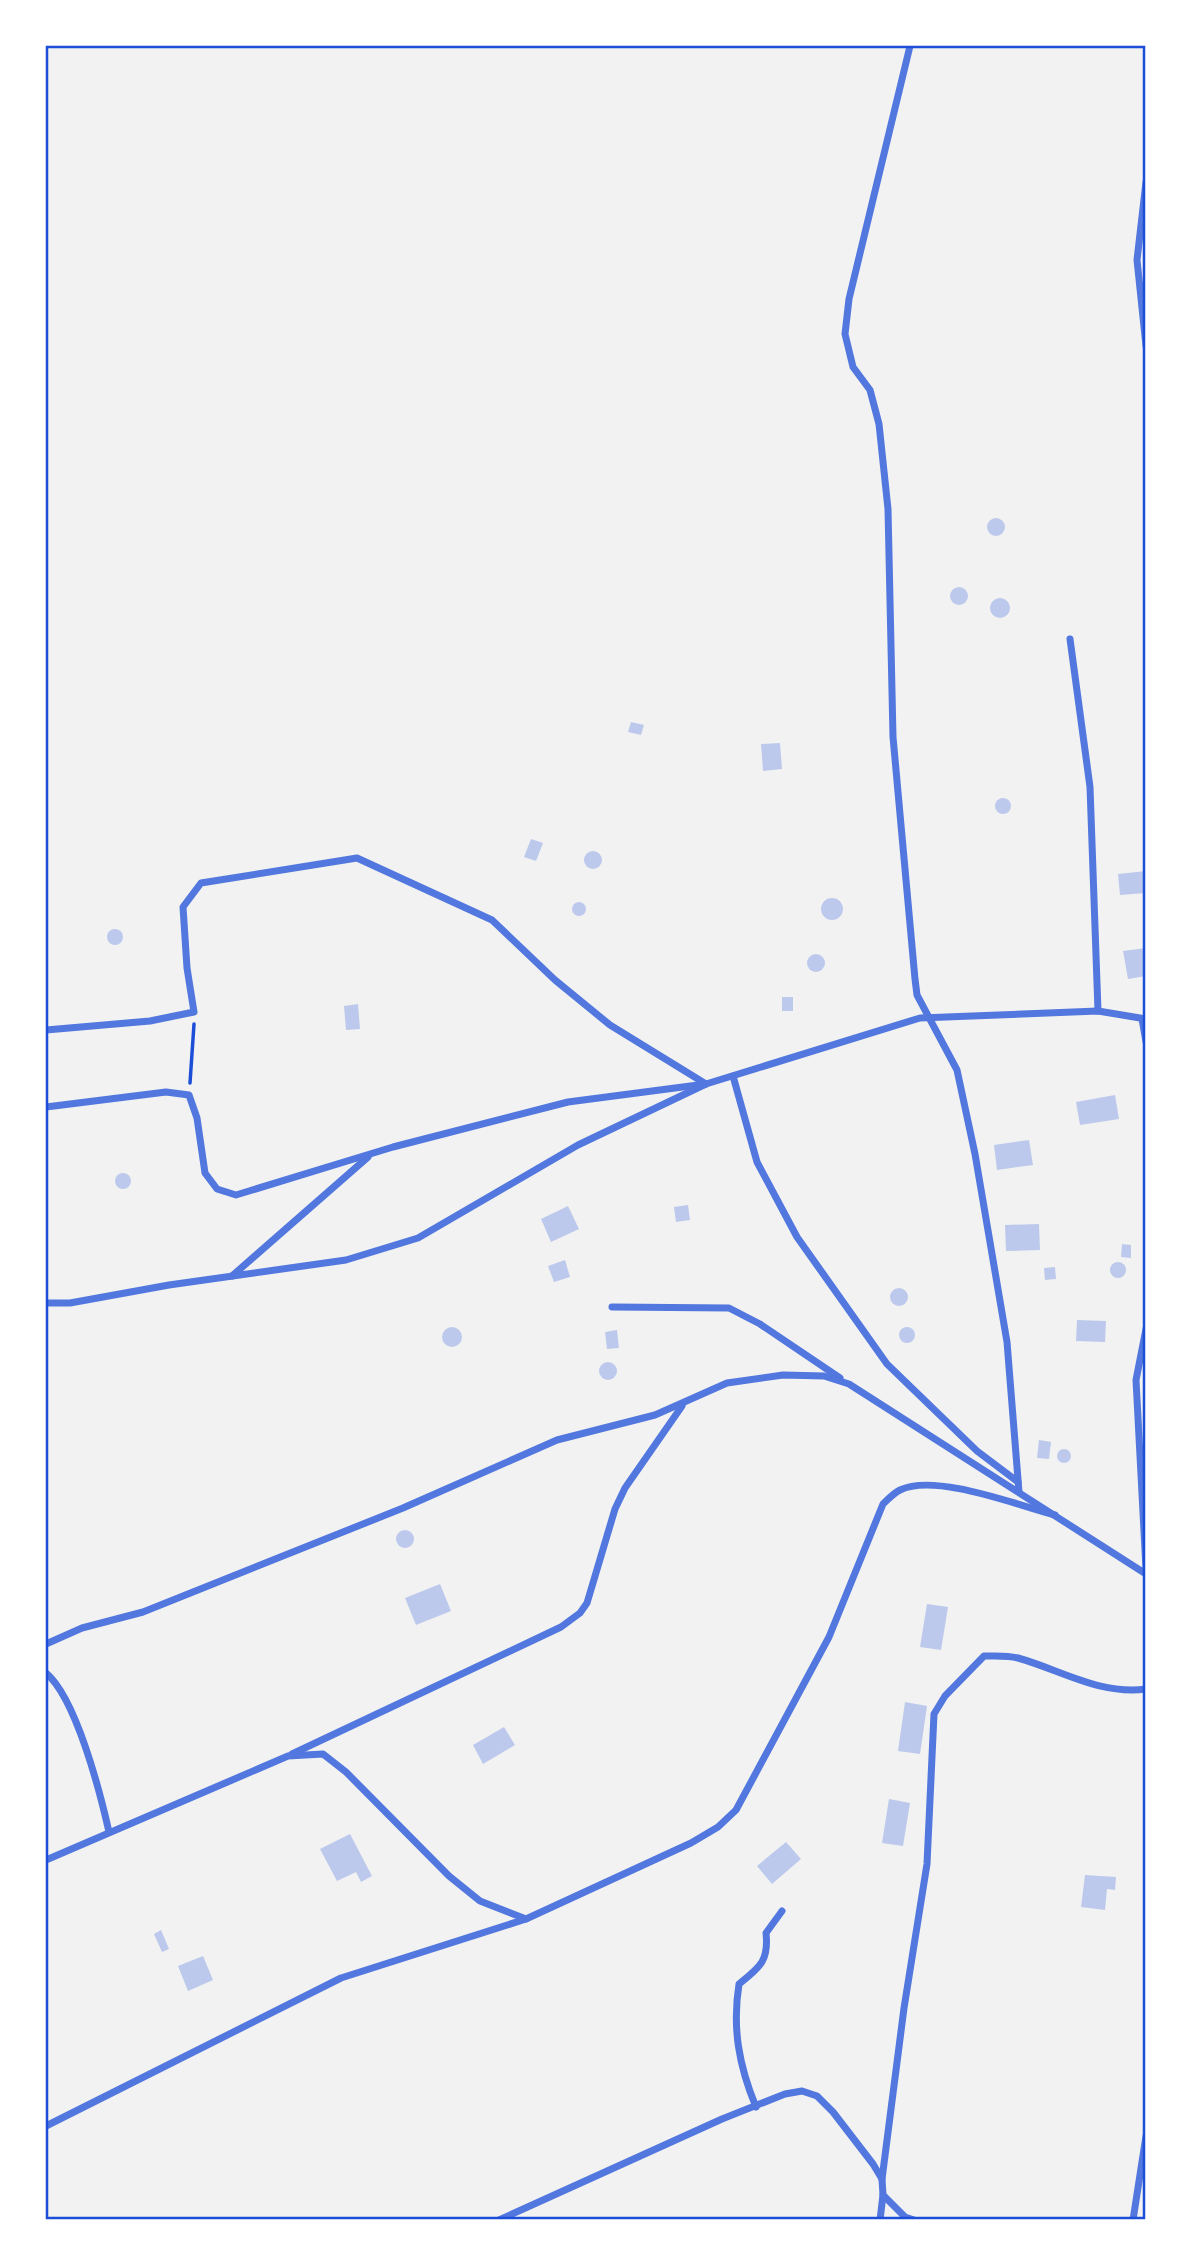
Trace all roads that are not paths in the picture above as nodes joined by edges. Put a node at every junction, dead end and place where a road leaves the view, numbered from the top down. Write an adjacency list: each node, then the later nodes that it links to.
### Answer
1 (910, 46): 6 (street)
2 (1146, 182): 3 (street)
3 (1146, 346)
4 (1070, 639): 5 (street)
5 (1098, 1011): 6 (street); 7 (street)
6 (928, 1017): 10 (street); 20 (street)
7 (1144, 1019): 9 (street)
8 (46, 1030): 11 (street)
9 (1146, 1042)
10 (733, 1076): 11 (street); 20 (street)
11 (706, 1084): 13 (street); 14 (street)
12 (46, 1107): 13 (street)
13 (373, 1153): 14 (street)
14 (231, 1276): 15 (street)
15 (46, 1303)
16 (612, 1307): 18 (street)
17 (1146, 1329): 23 (street)
18 (849, 1384): 19 (street); 21 (street)
19 (683, 1406): 24 (street); 27 (street)
20 (1018, 1482): 21 (street)
21 (1019, 1492): 22 (street)
22 (1055, 1515): 23 (street); 31 (street)
23 (1146, 1571)
24 (46, 1644)
25 (46, 1673): 28 (street)
26 (1146, 1689): 35 (street)
27 (288, 1756): 28 (street); 31 (street)
28 (109, 1832): 29 (street)
29 (46, 1860)
30 (782, 1911): 32 (street)
31 (526, 1919): 33 (street)
32 (756, 2107): 35 (street); 37 (street)
33 (46, 2126)
34 (1146, 2136): 40 (street)
35 (882, 2179): 36 (street)
36 (883, 2195): 38 (street); 39 (street)
37 (499, 2220)
38 (880, 2220)
39 (914, 2220)
40 (1133, 2220)

